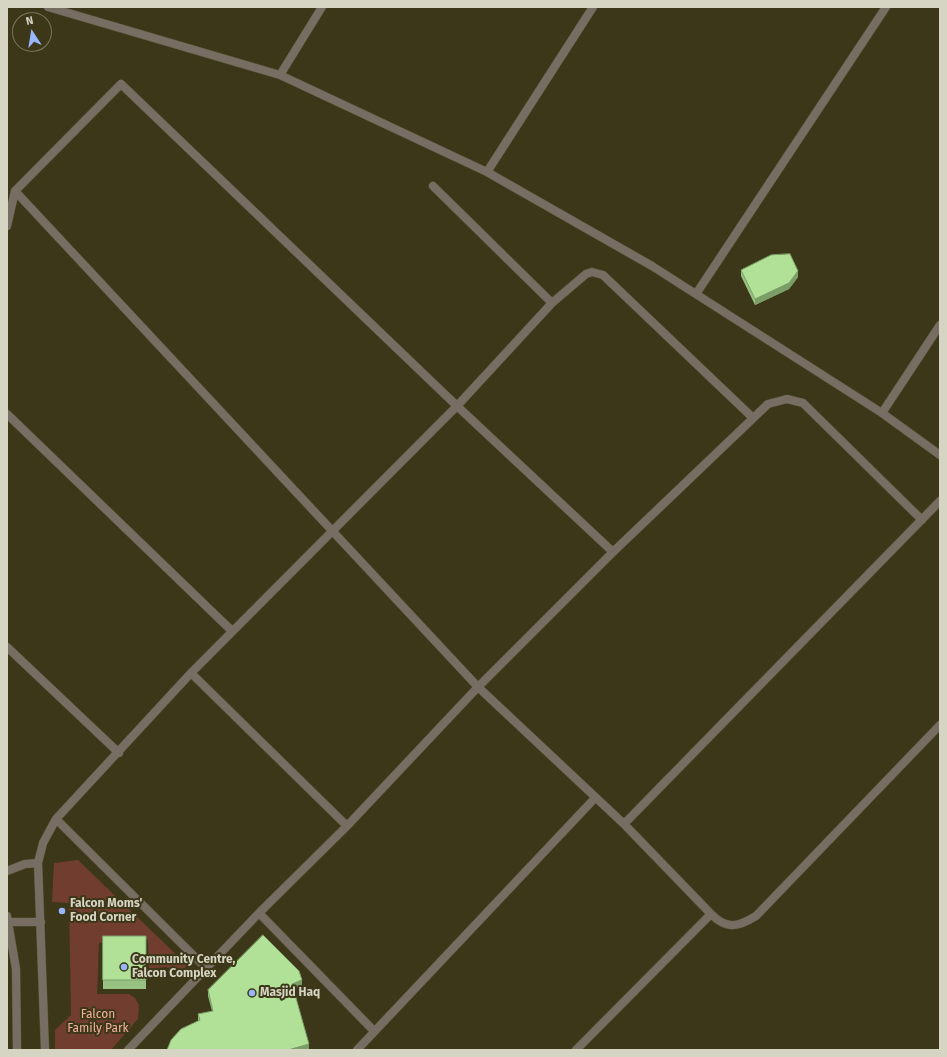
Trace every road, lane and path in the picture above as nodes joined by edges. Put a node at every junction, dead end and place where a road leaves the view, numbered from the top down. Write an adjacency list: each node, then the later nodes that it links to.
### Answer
1 (48, 7): 5 (street)
2 (322, 7): 5 (street)
3 (593, 7): 6 (street)
4 (886, 7): 10 (street)
5 (280, 76): 6 (street)
6 (486, 172): 10 (street)
7 (433, 186): 11 (street)
8 (15, 192): 9 (street); 13 (street); 20 (street)
9 (7, 226)
10 (696, 294): 14 (street)
11 (552, 303): 13 (street); 16 (street)
12 (940, 325): 14 (street)
13 (457, 406): 20 (street); 21 (street)
14 (882, 413): 17 (street)
15 (7, 414): 22 (street)
16 (752, 417): 19 (street); 21 (street)
17 (940, 455)
18 (940, 501): 19 (street)
19 (922, 520): 30 (street)
20 (331, 530): 22 (street); 25 (street)
21 (613, 552): 25 (street)
22 (232, 631): 24 (street)
23 (7, 647): 27 (street)
24 (191, 673): 27 (street); 31 (street)
25 (478, 687): 28 (street); 31 (street)
26 (940, 725): 35 (street)
27 (119, 753): 29 (street)
28 (595, 798): 30 (street); 39 (street)
29 (56, 819): 32 (street); 38 (street)
30 (624, 824): 35 (street)
31 (347, 826): 34 (street)
32 (38, 863): 33 (street); 37 (street)
33 (7, 871)
34 (259, 913): 38 (street); 39 (street)
35 (711, 914): 44 (street)
36 (7, 920): 37 (street); 40 (street)
37 (41, 922): 41 (street)
38 (207, 969): 42 (street)
39 (374, 1031): 43 (street)
40 (17, 1050)
41 (45, 1050)
42 (128, 1050)
43 (357, 1050)
44 (576, 1050)

